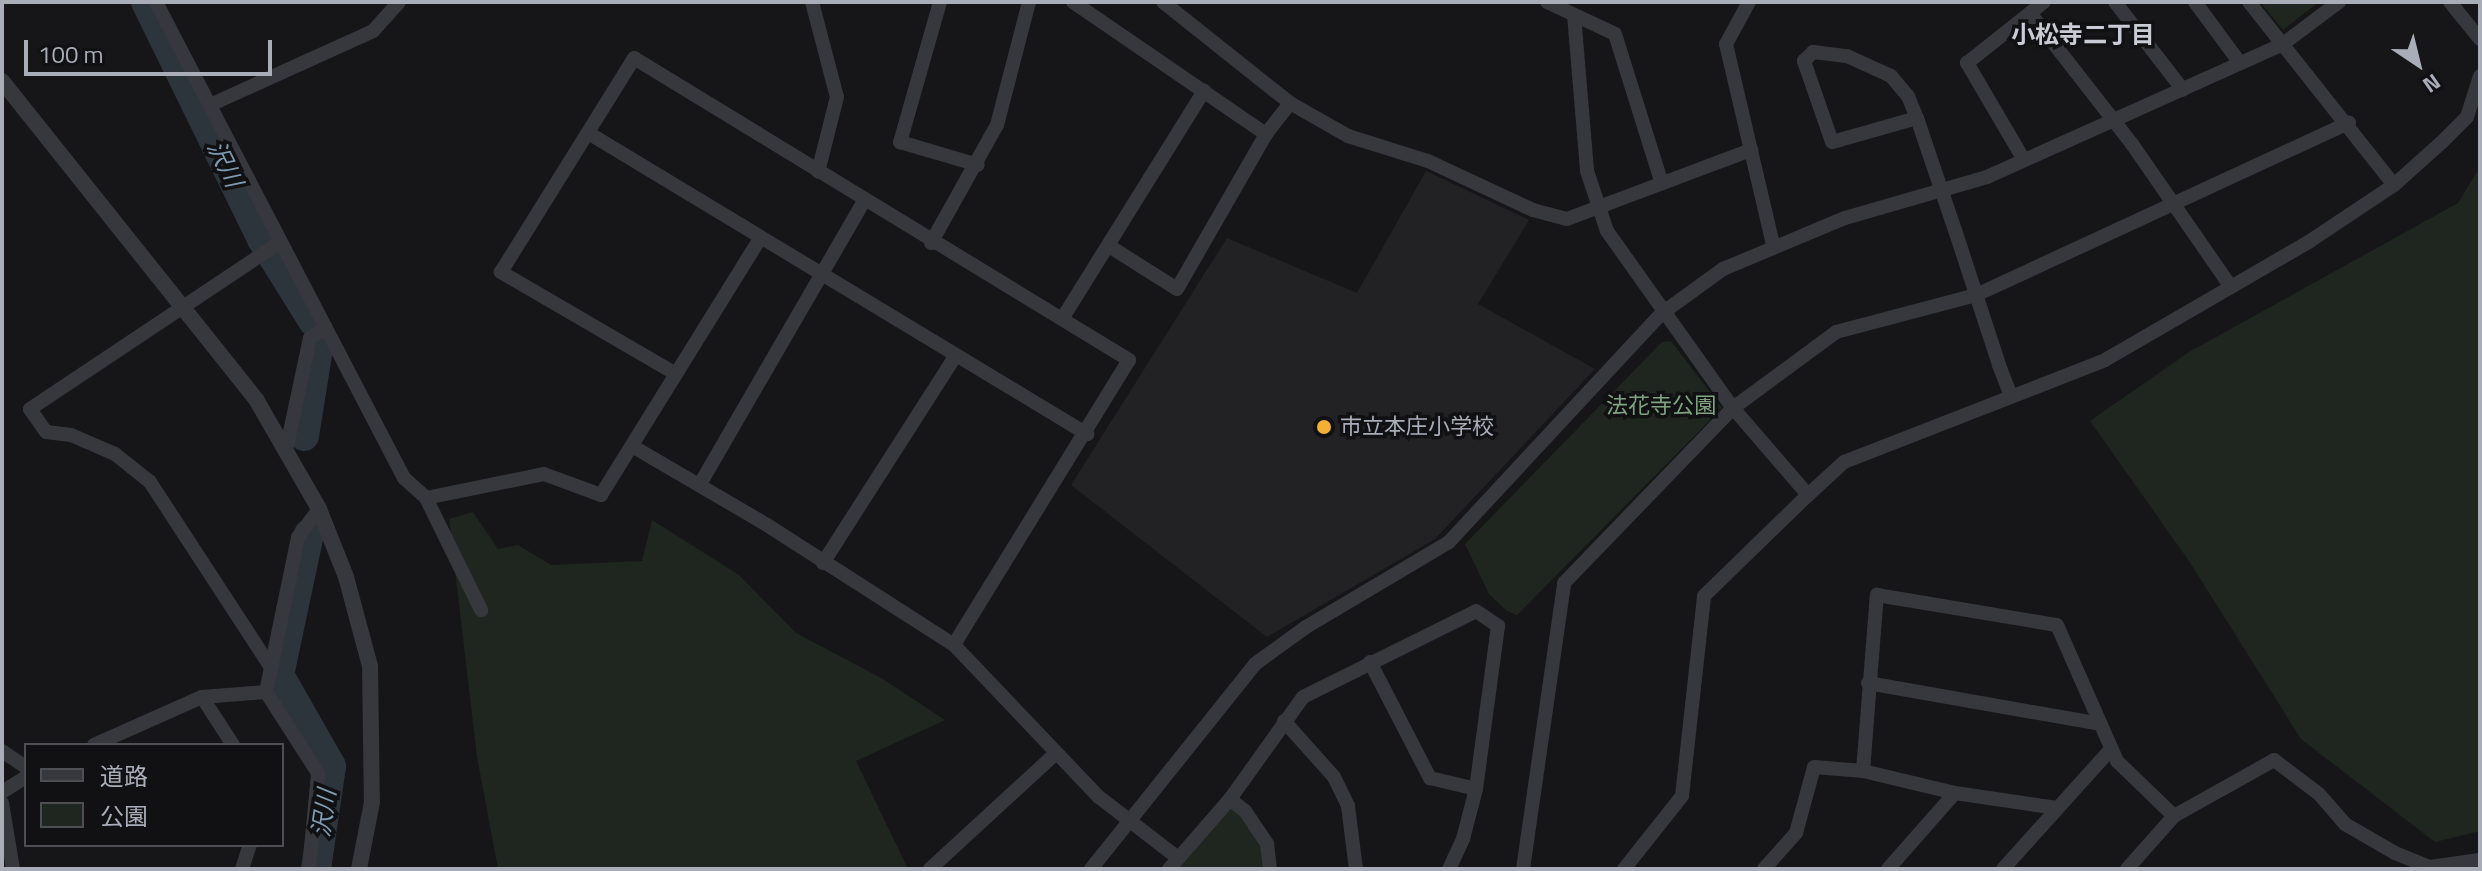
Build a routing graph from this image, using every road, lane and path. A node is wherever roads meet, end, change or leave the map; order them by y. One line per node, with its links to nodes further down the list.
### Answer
1 (156, 2): 26 (street)
2 (399, 2): 26 (street)
3 (812, 2): 35 (street)
4 (940, 2): 34 (street)
5 (1029, 2): 34 (street)
6 (1073, 2): 24 (street)
7 (1163, 2): 25 (street)
8 (1547, 2): 17 (street)
9 (2044, 2): 16 (street)
10 (2115, 2): 23 (street)
11 (2195, 2): 20 (street)
12 (2249, 2): 19 (street)
13 (2339, 2): 19 (street)
14 (2450, 2): 18 (street)
15 (1742, 4): 32 (street)
16 (2030, 13): 28 (street); 33 (street)
17 (1574, 15): 36 (street); 41 (street)
18 (2480, 39)
19 (2283, 44): 20 (street); 29 (street)
20 (2240, 63): 23 (street)
21 (2480, 76): 37 (street)
22 (2, 81): 50 (street)
23 (2183, 90): 28 (street)
24 (1204, 91): 31 (street); 46 (street)
25 (1290, 103): 31 (street); 41 (street)
26 (210, 105): 43 (street)
27 (1917, 118): 27 (street); 38 (street)
28 (2112, 121): 33 (street); 40 (street)
29 (2349, 123): 37 (street); 40 (street)
30 (590, 134): 35 (street); 42 (street); 55 (street)
31 (1266, 134): 46 (street)
32 (1751, 150): 36 (street); 45 (street)
33 (2024, 160): 38 (street)
34 (978, 165): 44 (street)
35 (818, 172): 39 (street)
36 (1661, 181): 41 (street)
37 (2394, 185): 48 (street)
38 (1942, 192): 45 (street); 49 (street)
39 (864, 201): 44 (street); 47 (street)
40 (2175, 204): 48 (street); 49 (street)
41 (1596, 206): 51 (street)
42 (760, 239): 47 (street); 55 (street)
43 (280, 242): 50 (street); 53 (street)
44 (931, 243): 52 (street)
45 (1773, 245): 51 (street)
46 (1109, 246): 52 (street)
47 (825, 273): 54 (street); 61 (street)
48 (2231, 287): 56 (street)
49 (1976, 295): 56 (street); 57 (street)
50 (184, 307): 59 (street); 69 (street)
51 (1661, 314): 57 (street); 90 (street)
52 (1062, 319): 58 (street)
53 (326, 327): 59 (street); 63 (street)
54 (956, 355): 58 (street); 65 (street)
55 (676, 374): 60 (street)
56 (2011, 397): 62 (street)
57 (1733, 408): 62 (street); 104 (street)
58 (1087, 434): 67 (street)
59 (287, 446): 64 (street)
60 (632, 446): 61 (street); 63 (street)
61 (700, 484): 65 (street)
62 (1808, 495): 105 (street)
63 (426, 498): 66 (street)
64 (319, 509): 69 (street); 98 (street)
65 (823, 563): 67 (street)
66 (481, 610)
67 (954, 645): 79 (street)
68 (1370, 662): 73 (street); 83 (street); 83 (street)
69 (270, 666): 71 (street)
70 (1868, 683): 74 (street); 74 (street); 81 (street)
71 (266, 692): 72 (street); 97 (street)
72 (202, 697): 75 (street); 76 (street)
73 (1284, 721): 86 (street); 102 (street)
74 (2100, 724): 77 (street)
75 (98, 743)
76 (232, 743)
77 (2111, 749): 88 (street); 89 (street)
78 (2, 751): 80 (street)
79 (1056, 753): 90 (street); 99 (street)
80 (24, 766)
81 (1863, 771): 85 (street); 106 (street)
82 (24, 778): 84 (street)
83 (1476, 789): 103 (street)
84 (2, 792)
85 (1955, 793): 88 (street); 107 (street)
86 (1230, 799): 94 (street); 101 (street)
87 (2, 803): 95 (street)
88 (2057, 808): 108 (street)
89 (2174, 816): 92 (street); 109 (street)
90 (1131, 822): 94 (street); 100 (street)
91 (249, 847): 96 (street)
92 (2395, 853): 93 (street); 110 (street)
93 (2480, 860)
94 (1174, 864)
95 (13, 869)
96 (242, 869)
97 (309, 869)
98 (359, 869)
99 (930, 869)
100 (1091, 869)
101 (1270, 869)
102 (1356, 869)
103 (1449, 869)
104 (1523, 869)
105 (1624, 869)
106 (1764, 869)
107 (1888, 869)
108 (2003, 869)
109 (2127, 869)
110 (2392, 869)

